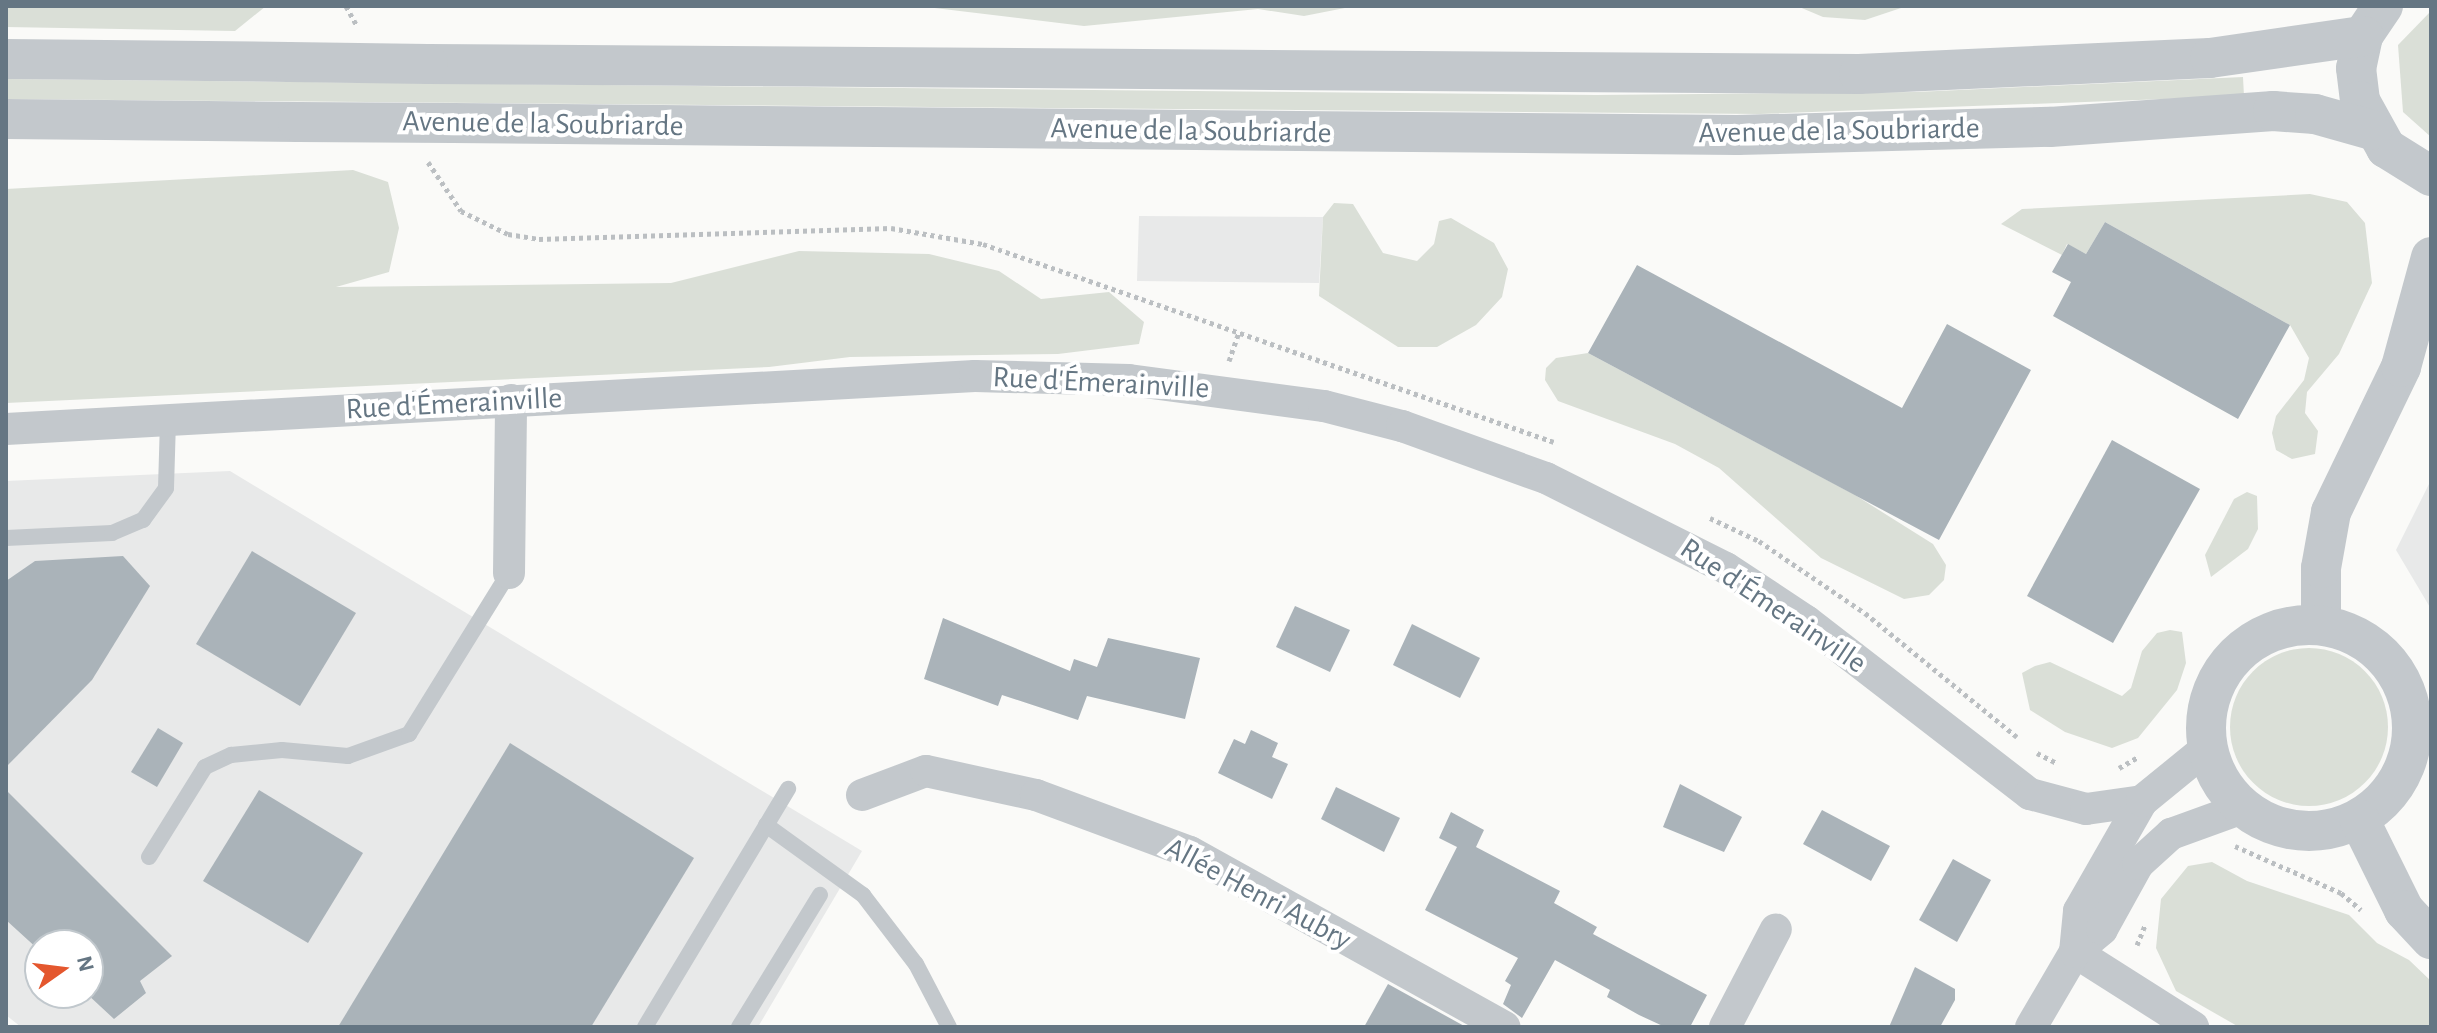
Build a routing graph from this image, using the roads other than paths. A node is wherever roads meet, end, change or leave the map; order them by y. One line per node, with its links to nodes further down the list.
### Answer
1 (2373, 21): 2 (street, Avenue de la Soubriarde, bridge); 4 (street)
2 (6, 59)
3 (6, 119): 4 (street, Avenue de la Soubriarde, bridge)
4 (2372, 130): 5 (street)
5 (2431, 176)
6 (2431, 257): 12 (street)
7 (511, 400): 8 (street, Rue d'Émerainville); 11 (street); 18 (street, Rue d'Émerainville)
8 (168, 422): 9 (street, Rue d'Émerainville); 10 (lane)
9 (6, 429)
10 (6, 538)
11 (509, 573): 22 (lane)
12 (2321, 624): 13 (street); 14 (street)
13 (2422, 712): 19 (street)
14 (2207, 748): 17 (street); 21 (street)
15 (788, 789): 20 (lane)
16 (862, 795): 31 (street, Allée Henri Aubry)
17 (2142, 801): 18 (street, Rue d'Émerainville); 23 (street)
18 (2086, 809): 23 (street)
19 (2359, 819): 21 (street); 26 (street)
20 (766, 825): 28 (lane); 30 (lane)
21 (2234, 825): 23 (street)
22 (149, 857)
23 (2122, 865): 27 (street)
24 (820, 895): 29 (lane)
25 (1776, 929): 32 (street)
26 (2431, 939)
27 (2075, 952): 33 (street); 34 (street)
28 (645, 1027)
29 (739, 1027)
30 (949, 1027)
31 (1505, 1027)
32 (1725, 1027)
33 (2031, 1027)
34 (2193, 1027)

